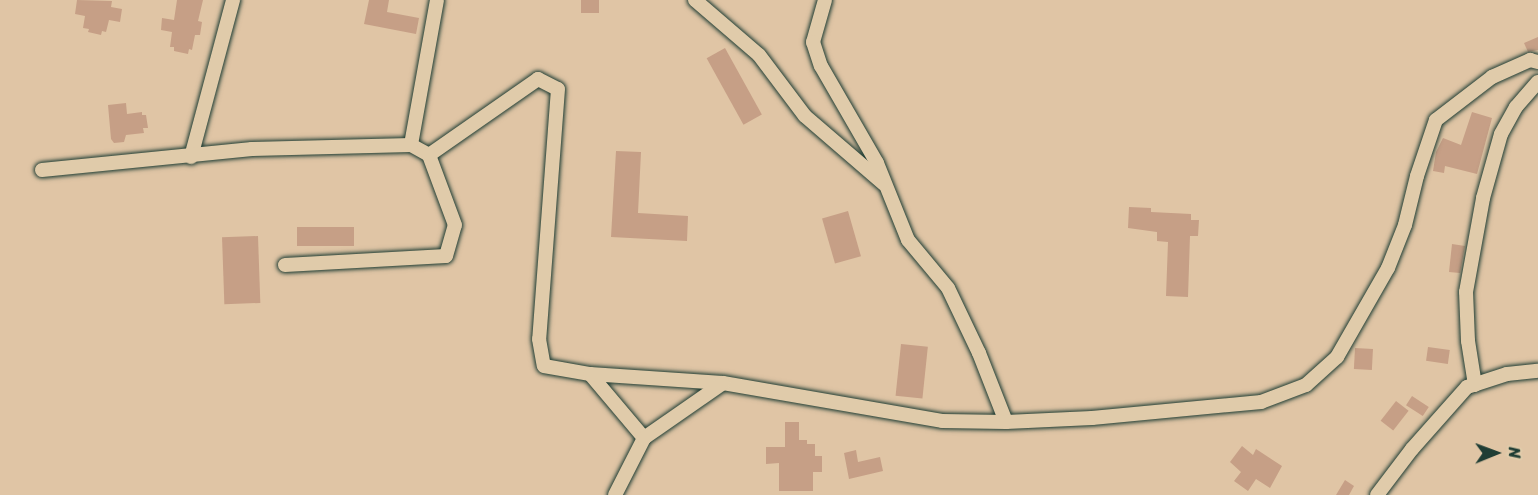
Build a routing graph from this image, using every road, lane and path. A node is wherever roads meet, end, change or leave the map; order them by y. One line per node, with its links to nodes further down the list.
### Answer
1 (233, 0): 9 (street)
2 (436, 0): 7 (street)
3 (695, 0): 11 (street)
4 (825, 0): 11 (street)
5 (1538, 62): 17 (street)
6 (1538, 82): 16 (street)
7 (411, 144): 8 (street); 9 (street)
8 (429, 155): 12 (street); 14 (street)
9 (191, 157): 10 (street)
10 (42, 170)
11 (886, 186): 17 (street)
12 (285, 266)
13 (1538, 371): 16 (street)
14 (590, 374): 15 (street); 18 (street)
15 (723, 383): 17 (street); 18 (street)
16 (1475, 385): 20 (street)
17 (1006, 422)
18 (644, 438): 19 (street)
19 (615, 495)
20 (1377, 495)

